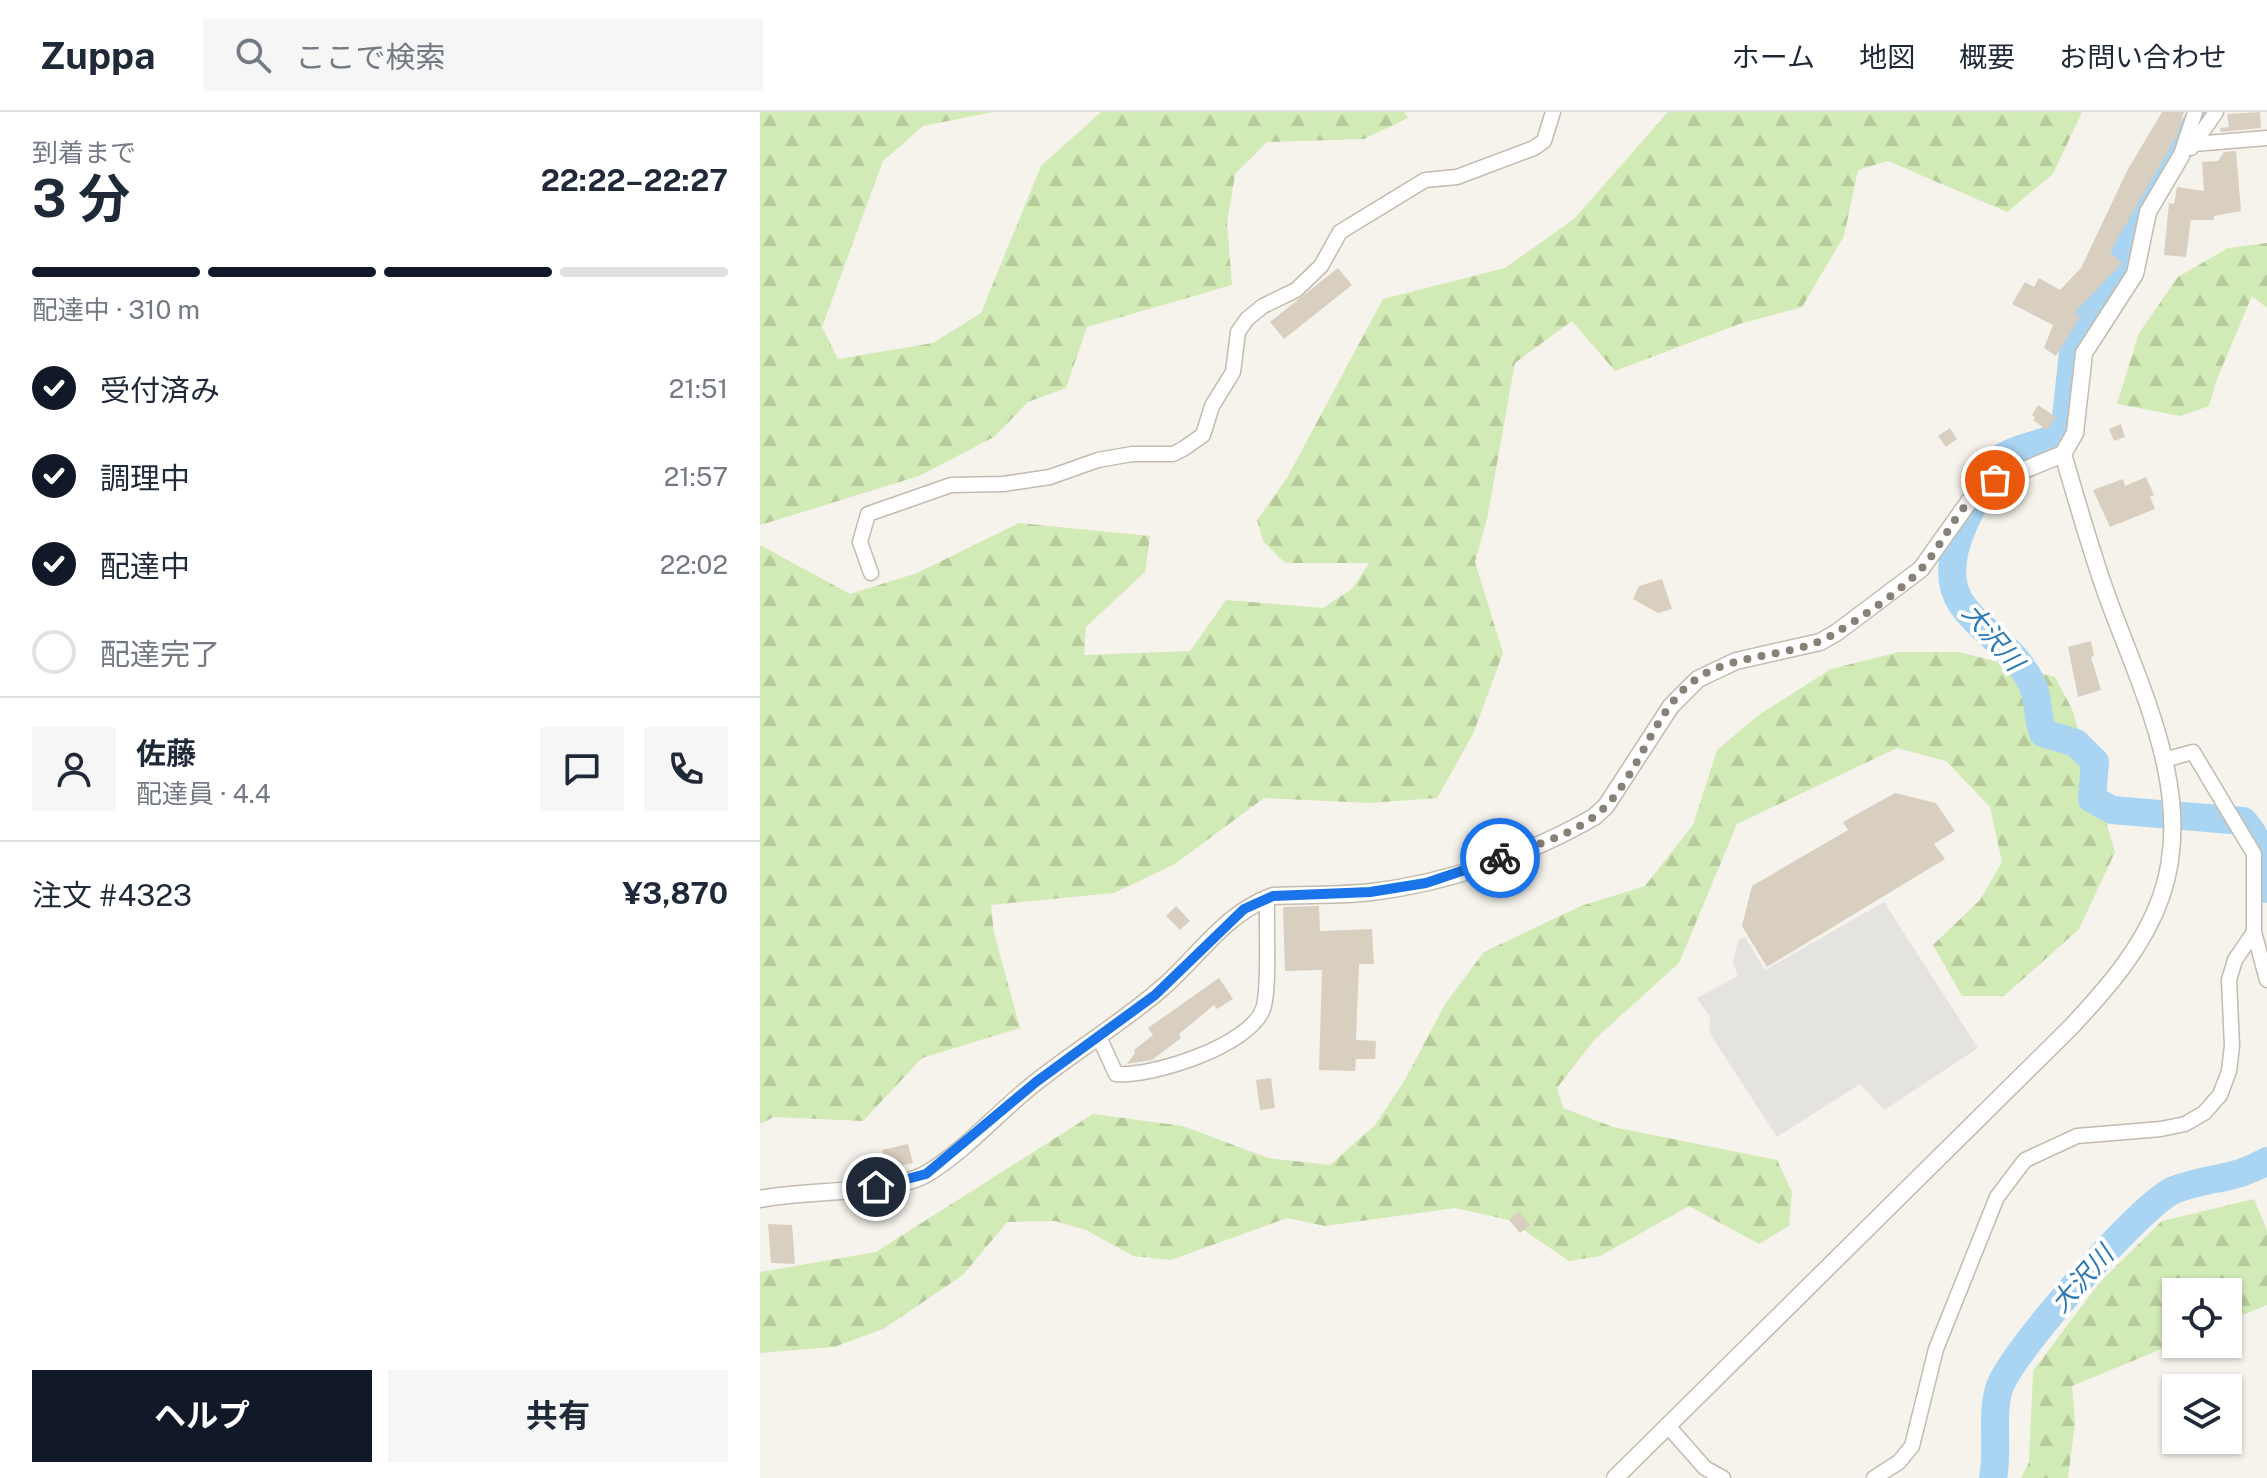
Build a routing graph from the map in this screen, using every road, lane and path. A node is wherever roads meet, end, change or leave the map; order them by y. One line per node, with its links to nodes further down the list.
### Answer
1 (1553, 112): 7 (street)
2 (2195, 112): 5 (street)
3 (2216, 112): 5 (street)
4 (2267, 138): 5 (street)
5 (2188, 150): 6 (street)
6 (2063, 454): 8 (street); 9 (street)
7 (871, 573)
8 (2164, 760): 10 (street); 14 (street)
9 (1267, 898): 12 (street); 12 (street)
10 (2254, 932): 11 (street); 17 (street)
11 (2267, 980)
12 (1099, 1037): 13 (street)
13 (760, 1199)
14 (1667, 1425): 15 (street); 16 (street)
15 (1615, 1478)
16 (1723, 1478)
17 (1874, 1478)

